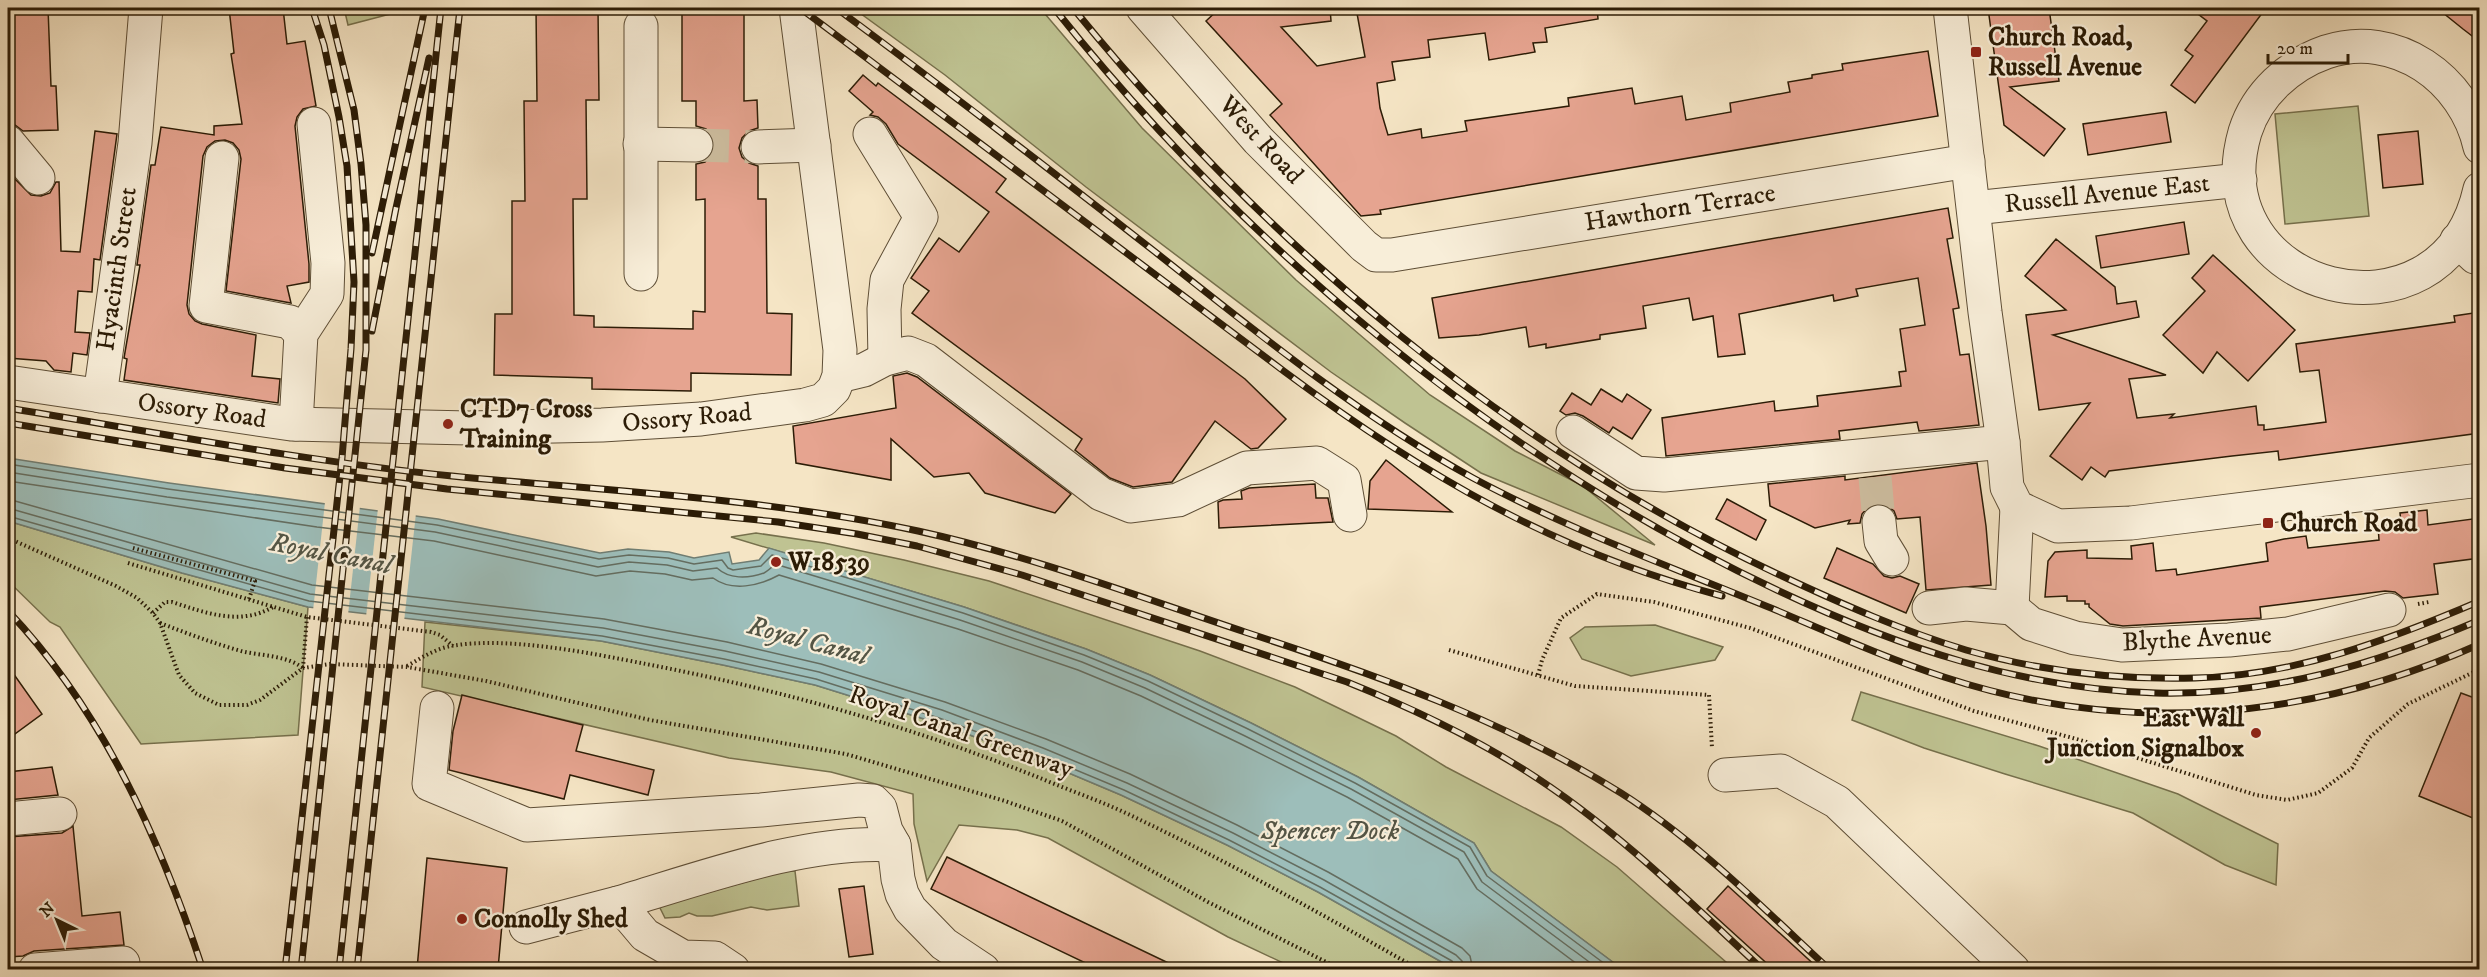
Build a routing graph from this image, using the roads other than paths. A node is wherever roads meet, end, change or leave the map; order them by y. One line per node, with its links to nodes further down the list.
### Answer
1 (146, 8): 27 (street, Hyacinth Street)
2 (1143, 8): 21 (street, West Road)
3 (1950, 8): 15 (street)
4 (797, 18): 10 (street)
5 (641, 27): 9 (street)
6 (314, 124): 23 (street)
7 (870, 134): 24 (street)
8 (8, 142): 16 (street)
9 (640, 144): 11 (street); 22 (street)
10 (814, 145): 12 (street); 25 (street)
11 (696, 146)
12 (758, 147)
13 (2480, 147): 17 (street, Russell Avenue East)
14 (222, 158): 23 (street)
15 (1968, 161): 19 (street); 21 (street, Hawthorn Terrace)
16 (38, 178)
17 (2240, 180): 19 (street, Russell Avenue East); 20 (street, Russell Avenue East)
18 (2480, 189): 20 (street, Russell Avenue East)
19 (1974, 208): 30 (street)
20 (2468, 249)
21 (1392, 255)
22 (641, 274)
23 (301, 334): 28 (street)
24 (885, 359): 25 (street); 33 (street)
25 (839, 376): 28 (street, Ossory Road)
26 (8, 382): 27 (street, Ossory Road)
27 (100, 396): 28 (street, Ossory Road)
28 (296, 424)
29 (1572, 432): 30 (street)
30 (2003, 442): 32 (street)
31 (2480, 480): 32 (street)
32 (2017, 507): 37 (street)
33 (1350, 514)
34 (1879, 522): 35 (street)
35 (1892, 559)
36 (1929, 608): 37 (street)
37 (2012, 608): 38 (street, Blythe Avenue)
38 (2388, 610)
39 (437, 708): 43 (street)
40 (1725, 775): 50 (street)
41 (60, 814): 42 (street)
42 (8, 819)
43 (890, 838): 44 (street); 49 (street)
44 (618, 903): 45 (street); 48 (street)
45 (526, 927)
46 (123, 963): 47 (street)
47 (35, 969)
48 (733, 969)
49 (983, 969)
50 (2013, 969)

